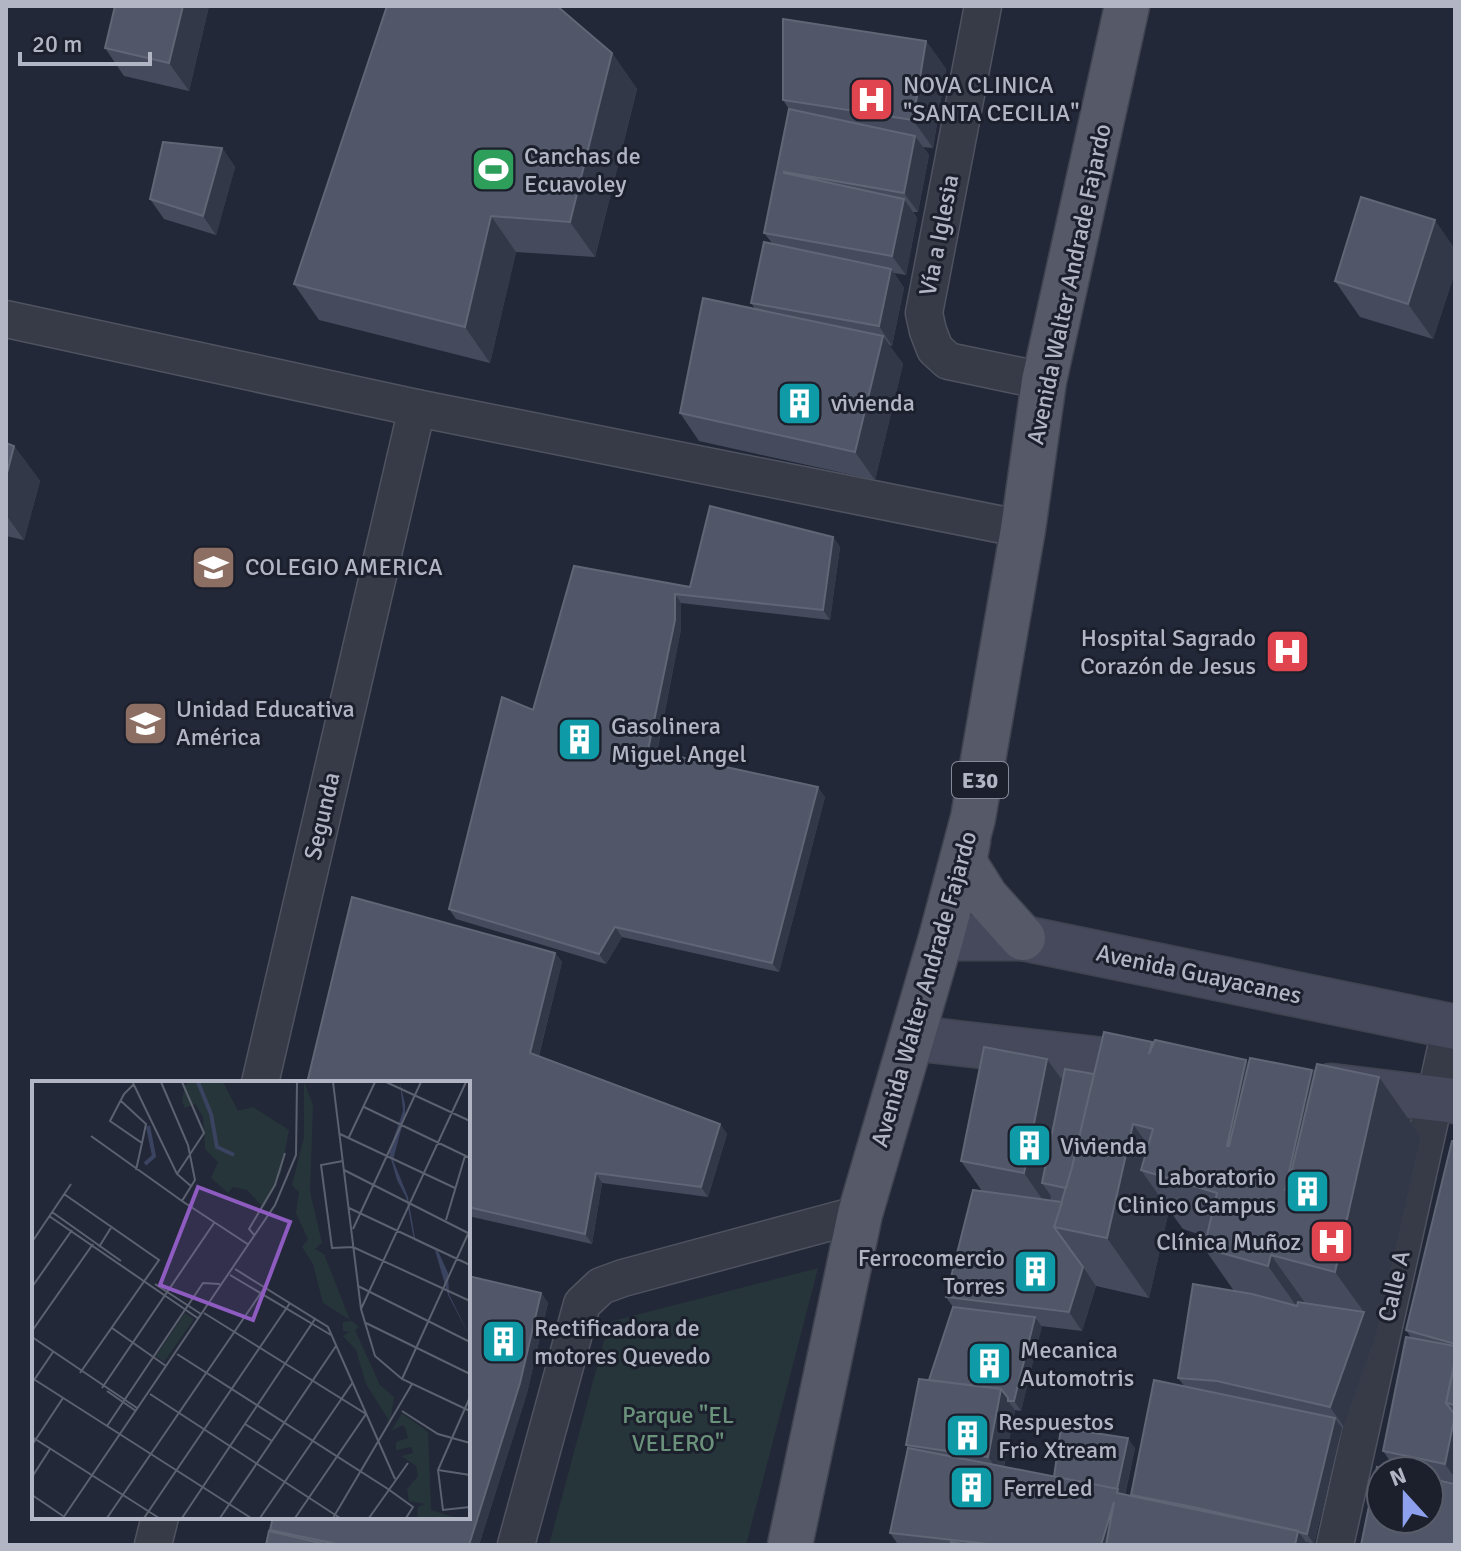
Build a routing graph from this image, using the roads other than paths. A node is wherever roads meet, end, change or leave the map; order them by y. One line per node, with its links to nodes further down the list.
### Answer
1 (983, 6): 4 (street, Vía a Iglesia)
2 (1127, 6): 4 (main road, Avenida Walter Andrade Fajardo / E30)
3 (6, 319): 5 (street)
4 (1044, 381): 6 (main road, Avenida Walter Andrade Fajardo / E30)
5 (417, 408): 6 (street); 13 (street, Segunda)
6 (1023, 529): 7 (main road, Avenida Walter Andrade Fajardo / E30)
7 (973, 818): 8 (main road, Avenida Walter Andrade Fajardo / E30); 9 (main road)
8 (941, 938): 9 (street, Avenida Guayacanes); 11 (main road, Avenida Walter Andrade Fajardo / E30)
9 (1023, 938): 10 (street, Avenida Guayacanes)
10 (1453, 1027): 15 (street, Calle A)
11 (912, 1038): 12 (street); 16 (main road, Avenida Walter Andrade Fajardo / E30)
12 (1189, 1070)
13 (260, 1081)
14 (1297, 1082): 15 (street)
15 (1446, 1100): 21 (street, Calle A)
16 (860, 1214): 19 (street); 20 (main road, Avenida Walter Andrade Fajardo / E30)
17 (160, 1519): 18 (street)
18 (153, 1545)
19 (516, 1545)
20 (790, 1545)
21 (1335, 1545)

